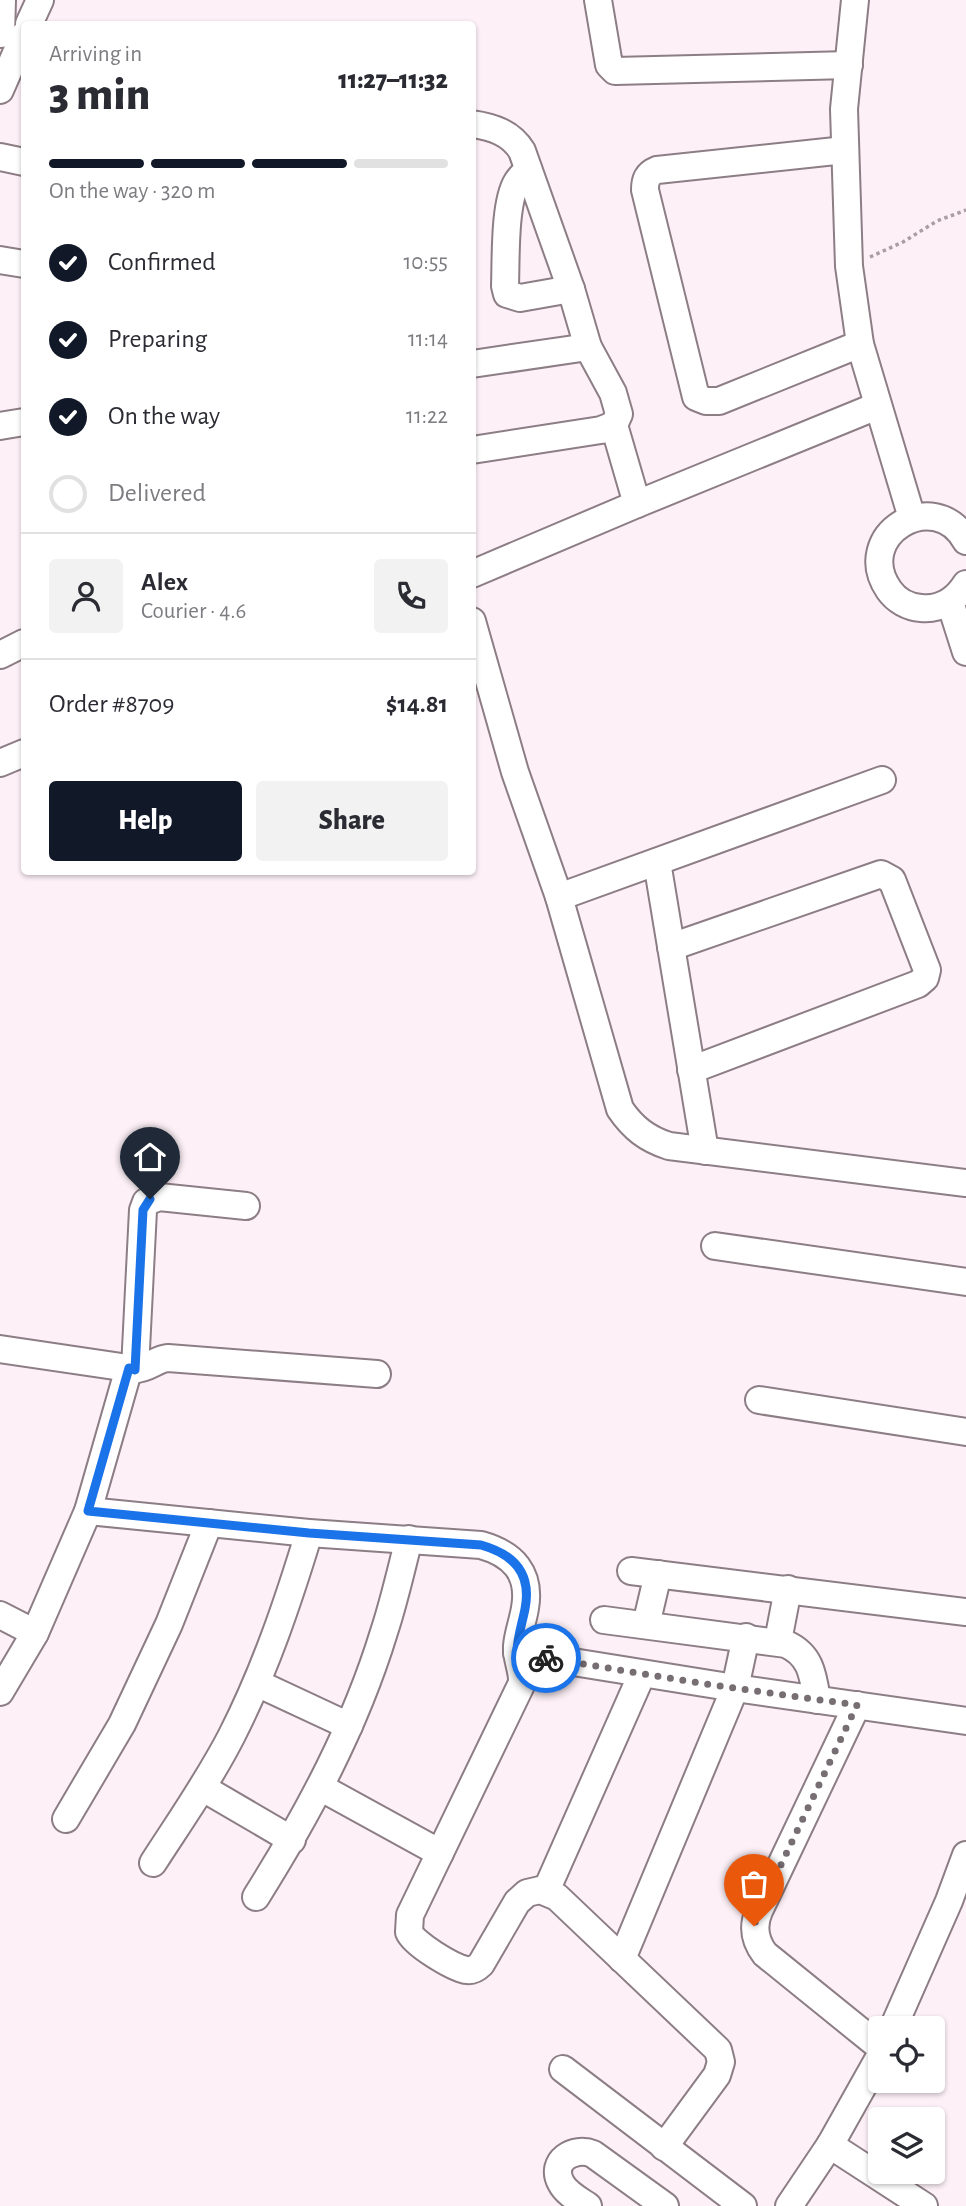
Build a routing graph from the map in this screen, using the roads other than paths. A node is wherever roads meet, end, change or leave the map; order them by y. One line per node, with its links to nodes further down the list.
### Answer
1 (2, 0): 6 (street)
2 (40, 0): 5 (street)
3 (598, 0): 7 (street)
4 (855, 0): 7 (street)
5 (26, 21)
6 (17, 34): 8 (street)
7 (849, 65): 10 (street)
8 (0, 90)
9 (476, 125): 13 (street)
10 (845, 150): 17 (street); 17 (street)
11 (0, 157): 12 (street)
12 (21, 161)
13 (528, 169): 16 (street); 16 (street)
14 (0, 260): 15 (street)
15 (21, 264)
16 (571, 289): 18 (street)
17 (860, 344): 20 (street)
18 (588, 347): 19 (street); 22 (street)
19 (476, 363)
20 (877, 406): 25 (street); 26 (street)
21 (21, 422): 23 (street)
22 (614, 425): 24 (street); 25 (street)
23 (0, 426)
24 (476, 449)
25 (637, 504): 28 (street)
26 (912, 518): 27 (street); 29 (street)
27 (965, 537)
28 (476, 572)
29 (958, 593): 32 (street)
30 (476, 635): 38 (street)
31 (21, 644): 33 (street)
32 (966, 652)
33 (0, 654)
34 (21, 754): 35 (street)
35 (0, 763)
36 (882, 780): 37 (street)
37 (657, 862): 38 (street); 39 (street)
38 (559, 897): 41 (street)
39 (671, 947): 40 (street); 40 (street)
40 (691, 1070): 41 (street)
41 (705, 1151): 42 (street)
42 (966, 1183)
43 (246, 1206): 47 (street)
44 (715, 1246): 45 (street)
45 (966, 1282)
46 (0, 1349): 47 (street)
47 (132, 1369): 48 (street); 51 (street)
48 (377, 1374)
49 (759, 1400): 50 (street)
50 (966, 1432)
51 (88, 1511): 52 (street); 62 (street)
52 (209, 1523): 53 (street); 76 (street)
53 (309, 1533): 54 (street); 67 (street)
54 (410, 1539): 65 (street); 73 (street)
55 (631, 1571): 56 (street)
56 (657, 1574): 57 (street); 61 (street)
57 (789, 1589): 58 (street); 64 (street)
58 (966, 1612)
59 (0, 1615): 62 (street)
60 (604, 1620): 61 (street)
61 (646, 1625): 63 (street)
62 (35, 1633): 69 (street)
63 (746, 1637): 64 (street); 68 (street)
64 (778, 1641): 70 (street)
65 (517, 1653): 66 (street); 78 (street)
66 (642, 1674): 68 (street); 81 (street)
67 (257, 1683): 73 (street); 75 (street)
68 (734, 1688): 70 (street); 84 (street)
69 (0, 1692)
70 (817, 1700): 71 (street)
71 (857, 1705): 72 (street); 86 (street)
72 (966, 1721)
73 (349, 1726): 74 (street)
74 (320, 1787): 77 (street); 78 (street)
75 (203, 1788): 77 (street); 80 (street)
76 (66, 1819)
77 (292, 1839): 82 (street)
78 (440, 1853): 81 (street)
79 (966, 1855): 83 (street)
80 (153, 1863)
81 (546, 1891): 84 (street)
82 (256, 1897)
83 (958, 1903): 85 (street)
84 (622, 1959): 90 (street)
85 (900, 2016)
86 (868, 2037)
87 (562, 2069): 90 (street)
88 (868, 2077): 89 (street)
89 (830, 2144): 94 (street); 95 (street)
90 (664, 2147): 93 (street)
91 (588, 2206): 92 (street)
92 (665, 2206)
93 (743, 2206)
94 (789, 2206)
95 (924, 2206)

